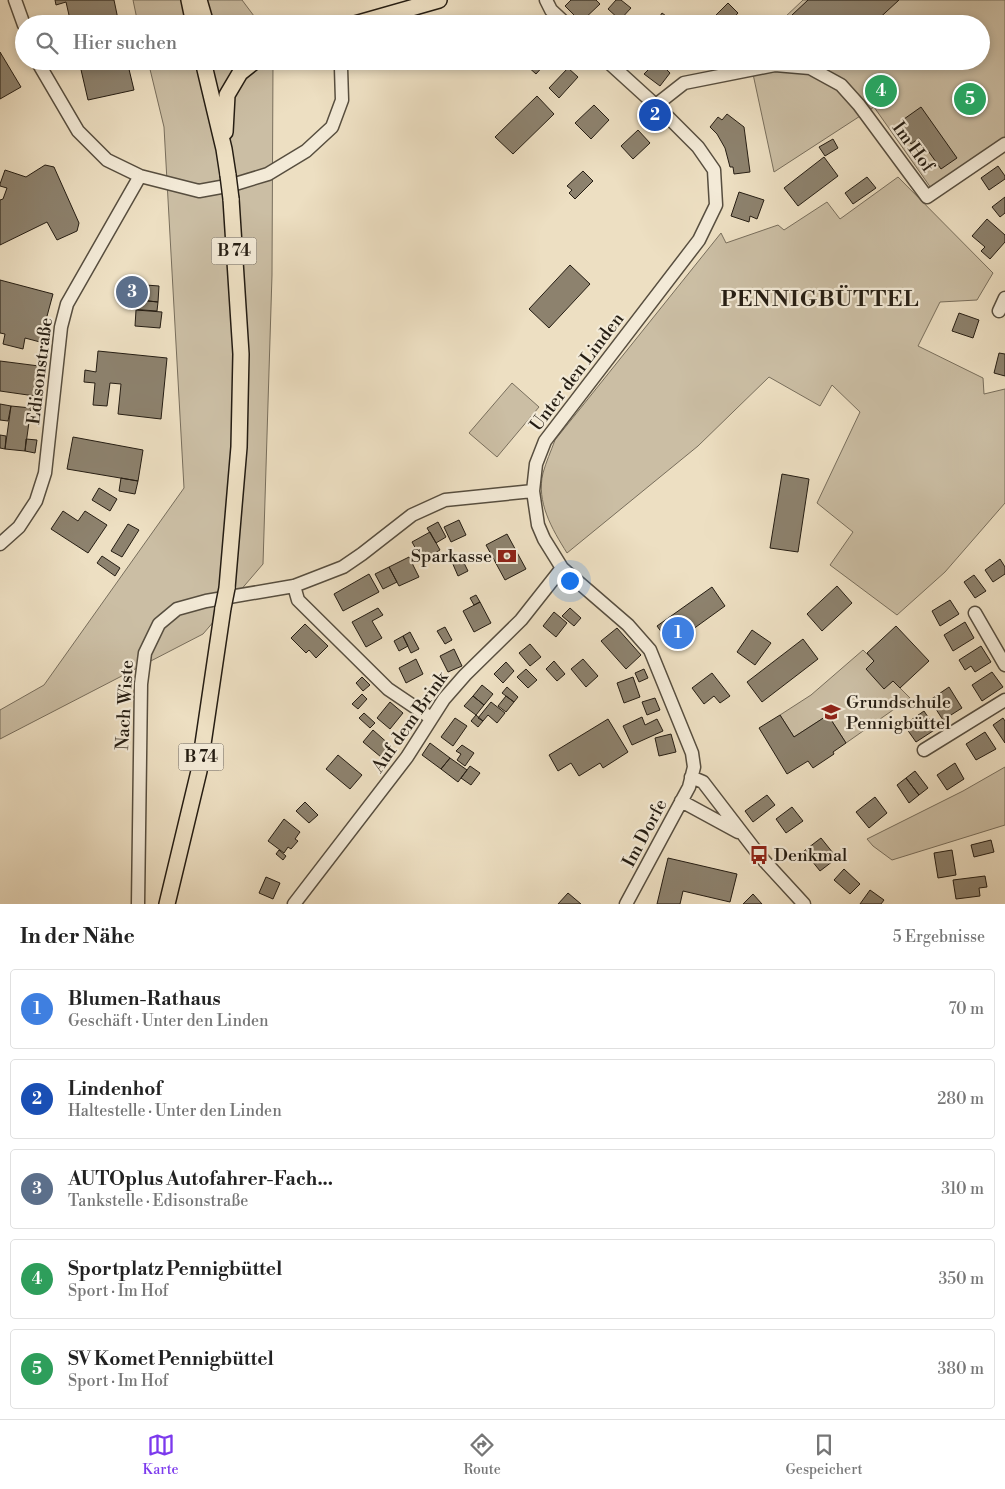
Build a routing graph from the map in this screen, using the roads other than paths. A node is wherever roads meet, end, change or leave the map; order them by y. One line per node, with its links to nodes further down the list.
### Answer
1 (15, 0): 6 (street)
2 (188, 0): 7 (main road)
3 (199, 0): 8 (main road)
4 (439, 0): 9 (main road)
5 (546, 0): 10 (street)
6 (20, 15)
7 (192, 15)
8 (203, 15)
9 (386, 15)
10 (556, 15)
11 (42, 70): 23 (street)
12 (205, 70): 22 (main road, B 74)
13 (244, 70): 22 (main road, B 74)
14 (335, 70): 19 (street)
15 (340, 70): 19 (street)
16 (617, 70): 20 (street, Unter den Linden)
17 (750, 70): 20 (street, Im Hof)
18 (814, 70): 21 (street, Im Hof)
19 (342, 80): 23 (street)
20 (656, 105): 26 (street, Unter den Linden)
21 (1005, 144)
22 (224, 149): 39 (main road, B 74, bridge)
23 (140, 176): 27 (street, Edisonstraße)
24 (1005, 298): 25 (street)
25 (999, 311)
26 (533, 491): 28 (street, Unter den Linden); 29 (street, Nach Wiste)
27 (0, 544)
28 (562, 568): 33 (street, Auf dem Brink); 35 (street, Unter den Linden)
29 (294, 586): 33 (street); 38 (street, Nach Wiste)
30 (975, 614): 31 (street)
31 (1005, 665)
32 (1005, 700): 34 (street)
33 (431, 718): 40 (street, Auf dem Brink)
34 (924, 750)
35 (691, 777): 36 (street, Im Dorfe); 37 (street)
36 (682, 801): 37 (street); 41 (street, Im Dorfe)
37 (742, 834): 42 (street)
38 (138, 904)
39 (167, 904)
40 (294, 904)
41 (626, 904)
42 (804, 904)

